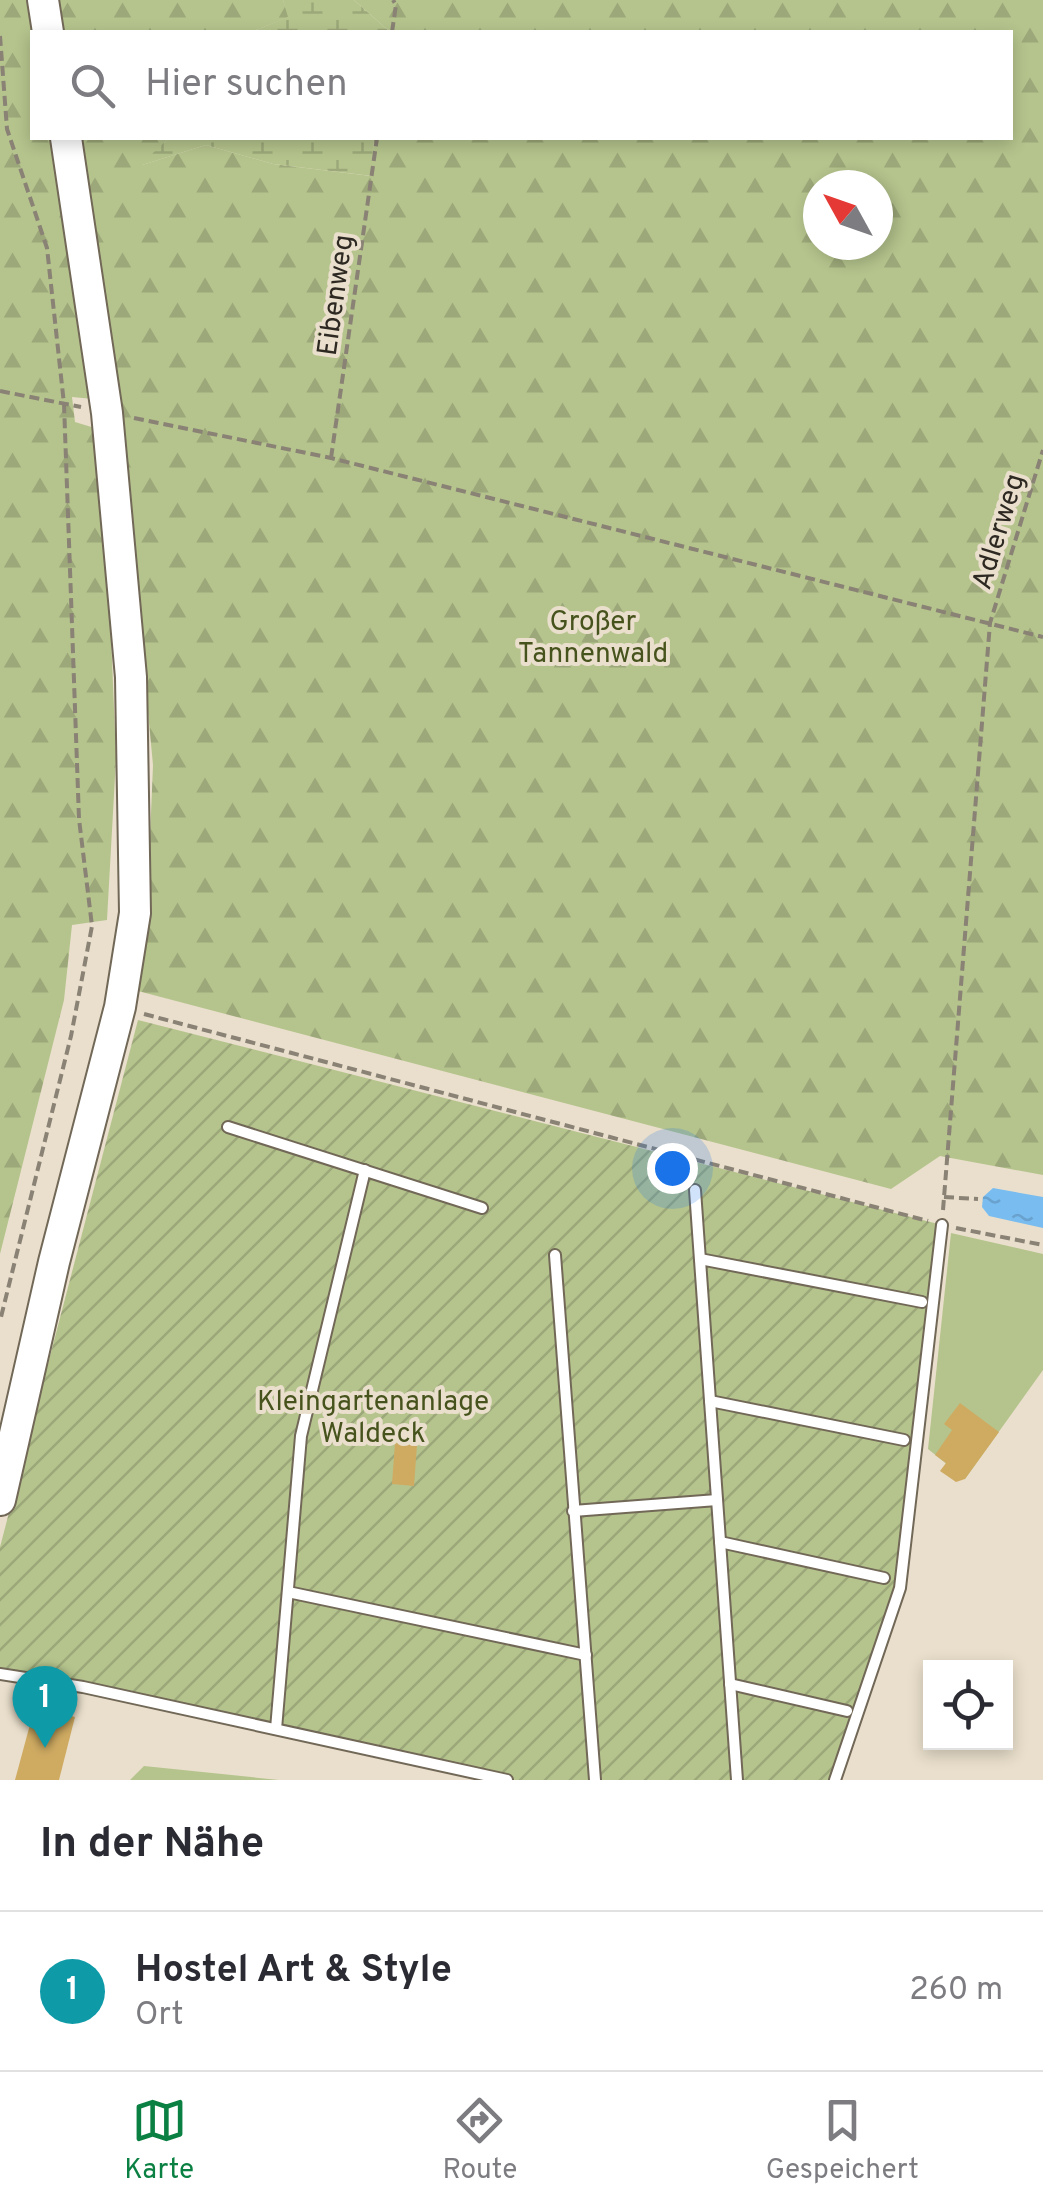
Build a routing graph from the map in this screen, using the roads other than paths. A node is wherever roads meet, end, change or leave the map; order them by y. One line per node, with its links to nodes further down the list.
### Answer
1 (43, 0): 2 (main road)
2 (48, 30)
3 (66, 140): 14 (main road)
4 (228, 1126): 5 (lane)
5 (365, 1170): 7 (lane); 19 (lane)
6 (694, 1190): 10 (lane)
7 (482, 1208)
8 (942, 1225): 28 (lane)
9 (554, 1254): 16 (lane)
10 (700, 1260): 11 (lane); 12 (lane)
11 (922, 1302)
12 (710, 1401): 13 (lane); 15 (lane)
13 (904, 1440)
14 (0, 1500)
15 (717, 1500): 16 (lane); 17 (lane)
16 (573, 1511): 20 (lane)
17 (720, 1542): 18 (lane); 22 (lane)
18 (884, 1578)
19 (288, 1592): 20 (lane); 24 (lane)
20 (586, 1654): 26 (lane)
21 (0, 1674): 24 (lane)
22 (730, 1684): 23 (lane); 27 (lane)
23 (847, 1711)
24 (276, 1729): 25 (lane)
25 (507, 1780)
26 (596, 1780)
27 (737, 1780)
28 (835, 1780)

